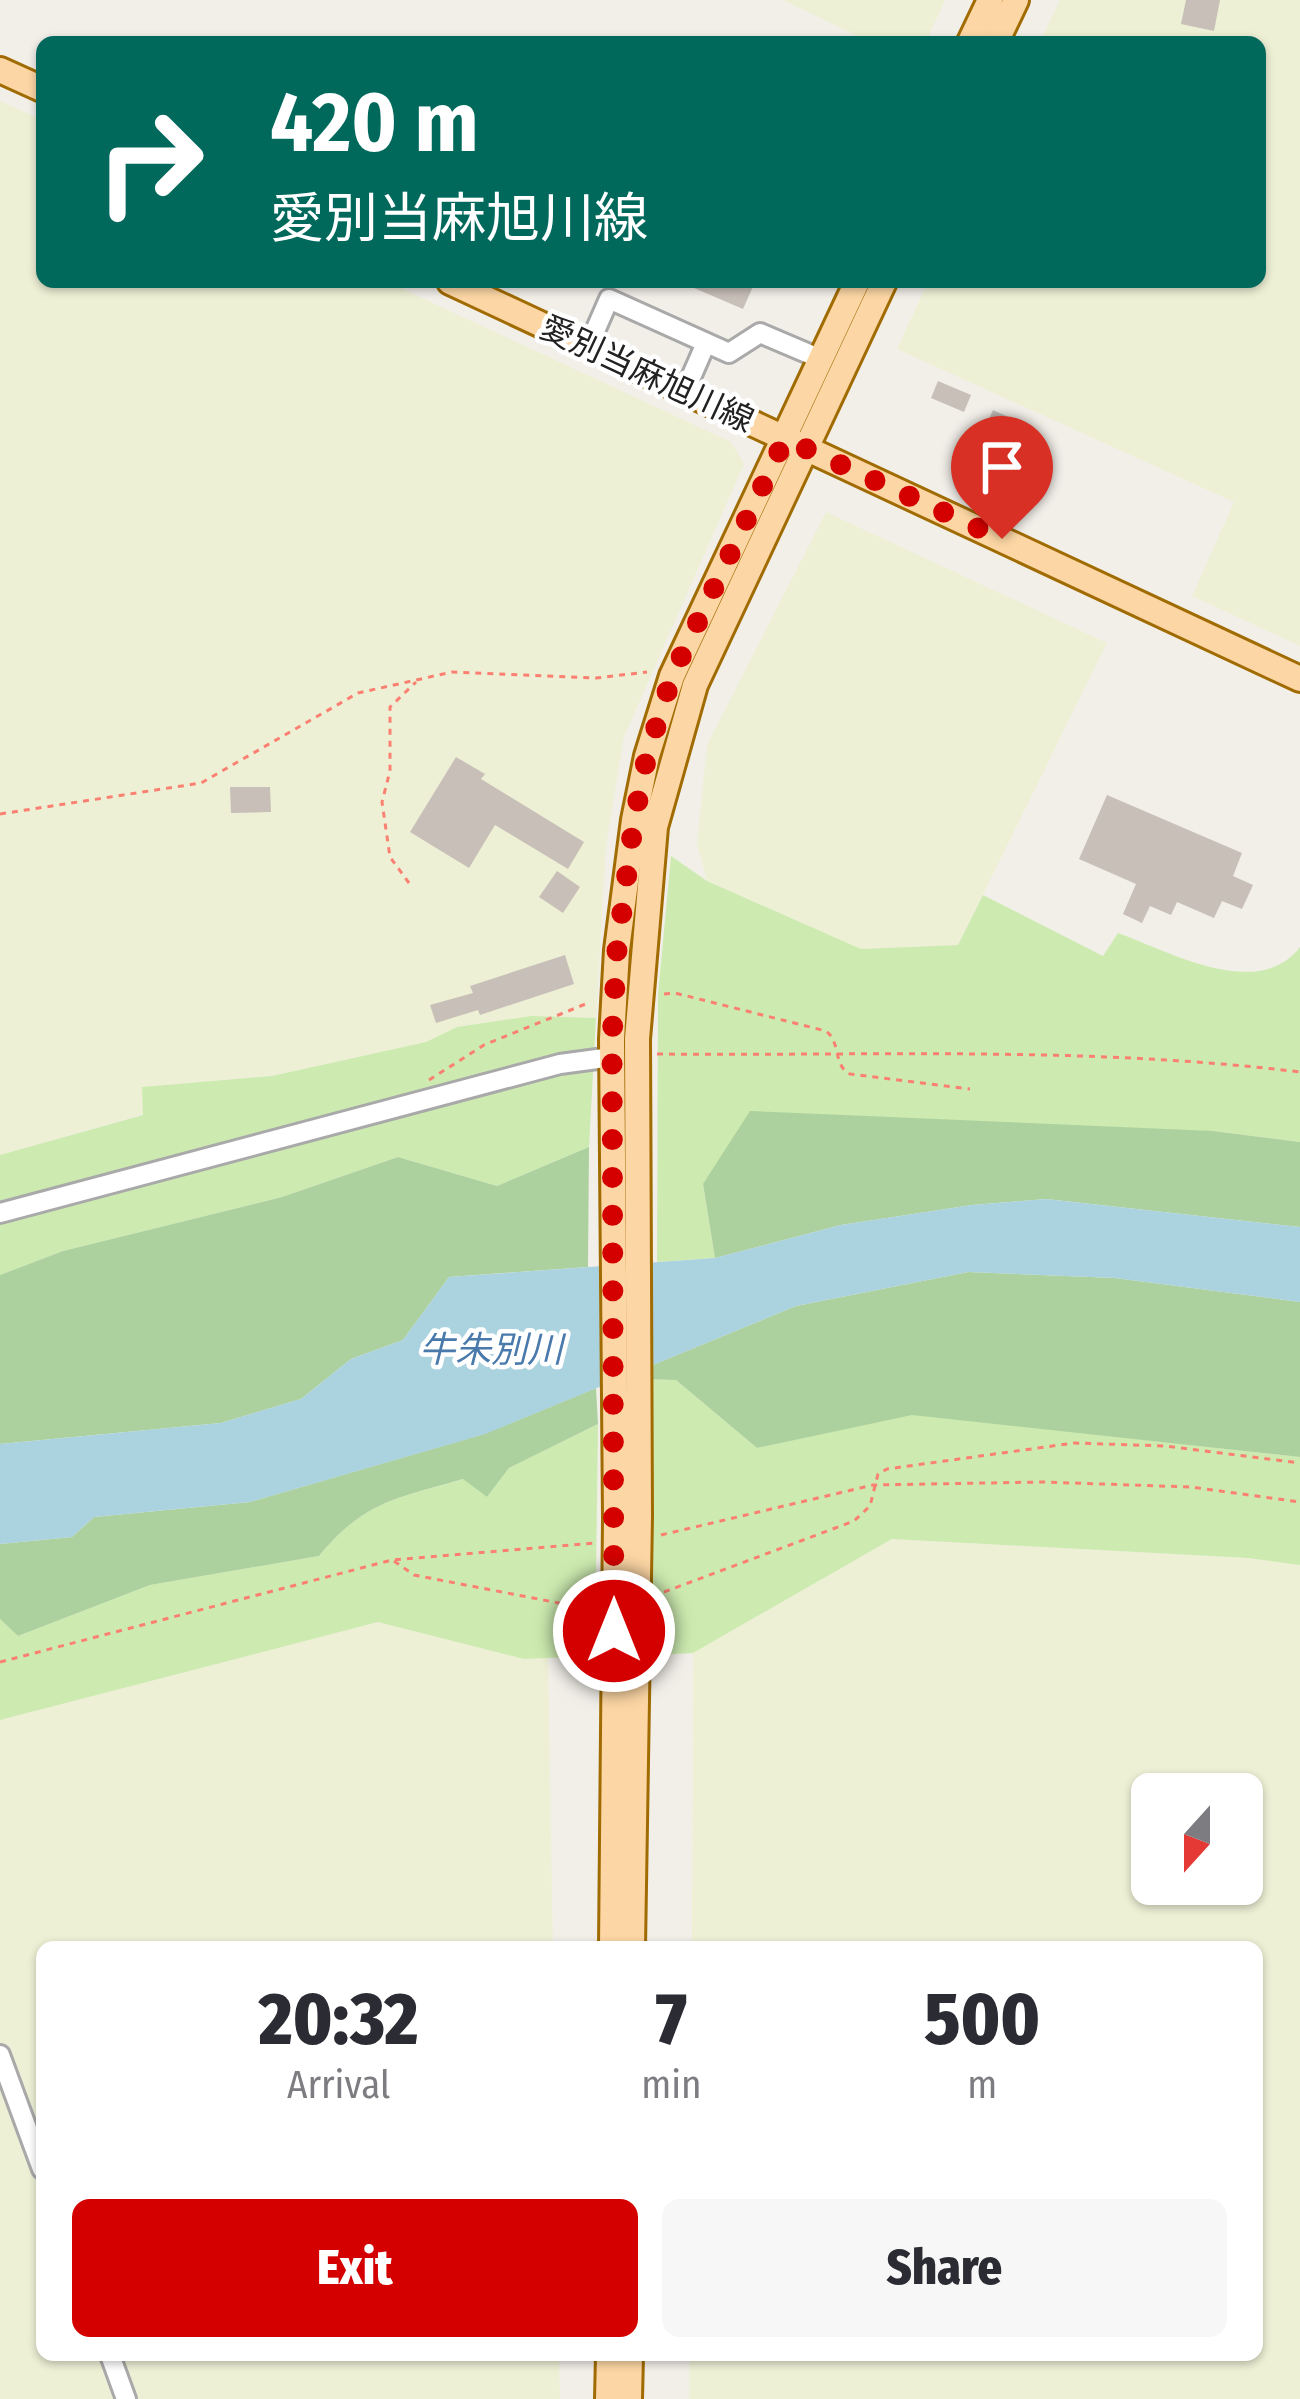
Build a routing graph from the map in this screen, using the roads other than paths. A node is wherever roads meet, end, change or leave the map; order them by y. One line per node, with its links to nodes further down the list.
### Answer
1 (990, 0): 3 (main road)
2 (1016, 0): 4 (main road)
3 (973, 36)
4 (999, 36)
5 (0, 70): 6 (main road)
6 (36, 86)
7 (463, 288): 11 (main road, 愛別当麻旭川線)
8 (854, 288): 12 (main road)
9 (881, 288): 14 (main road)
10 (706, 343): 11 (street); 12 (street); 13 (street)
11 (588, 347): 13 (main road, 愛別当麻旭川線)
12 (821, 359): 14 (main road)
13 (685, 391): 14 (main road, 愛別当麻旭川線)
14 (795, 443): 15 (main road, 愛別当麻旭川線); 16 (main road); 16 (main road)
15 (1300, 679)
16 (625, 1055): 17 (street); 18 (main road)
17 (0, 1213)
18 (626, 1528): 19 (main road); 20 (main road)
19 (611, 1941)
20 (632, 1941)
21 (0, 2055): 22 (street)
22 (36, 2153)
23 (112, 2361): 26 (street)
24 (609, 2361): 27 (main road)
25 (630, 2361): 28 (main road)
26 (126, 2399)
27 (608, 2399)
28 (629, 2399)

